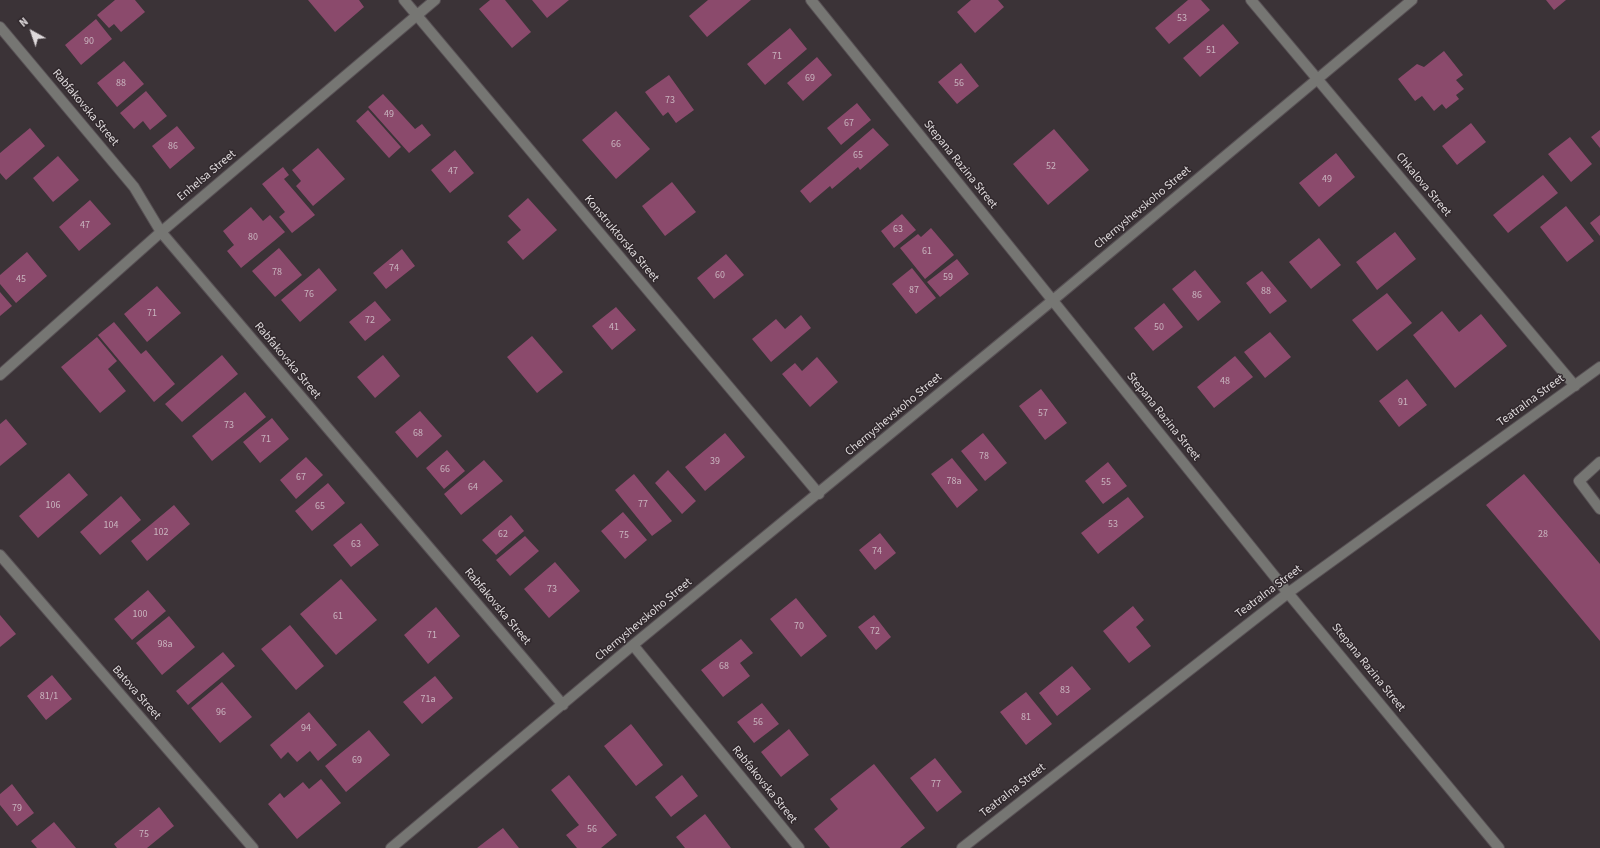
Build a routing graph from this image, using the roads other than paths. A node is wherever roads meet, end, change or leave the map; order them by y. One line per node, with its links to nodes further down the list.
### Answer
1 (404, 0): 6 (street, Konstruktorska Street)
2 (435, 0): 6 (street, Enhelsa Street)
3 (811, 0): 10 (street, Stepana Razina Street)
4 (1251, 0): 8 (street, Chkalova Street)
5 (1412, 0): 8 (street, Chernyshevskoho Street)
6 (417, 15): 9 (street, Enhelsa Street); 15 (street, Konstruktorska Street)
7 (0, 27): 9 (street, Rabfakovska Street)
8 (1317, 78): 10 (street, Chernyshevskoho Street); 13 (street, Chkalova Street)
9 (161, 232): 12 (street, Enhelsa Street); 20 (street, Rabfakovska Street)
10 (1053, 300): 15 (street, Chernyshevskoho Street); 18 (street, Stepana Razina Street)
11 (1600, 368): 13 (street, Teatralna Street)
12 (0, 375)
13 (1575, 386): 18 (street, Teatralna Street)
14 (1600, 462): 16 (street)
15 (819, 494): 19 (street, Chernyshevskoho Street)
16 (1600, 509)
17 (0, 555): 21 (street, Batova Street)
18 (1288, 593): 24 (street, Teatralna Street); 25 (street, Stepana Razina Street)
19 (633, 646): 20 (street, Chernyshevskoho Street); 23 (street, Rabfakovska Street)
20 (563, 705): 22 (street, Chernyshevskoho Street)
21 (253, 848)
22 (392, 848)
23 (799, 848)
24 (962, 848)
25 (1499, 848)

